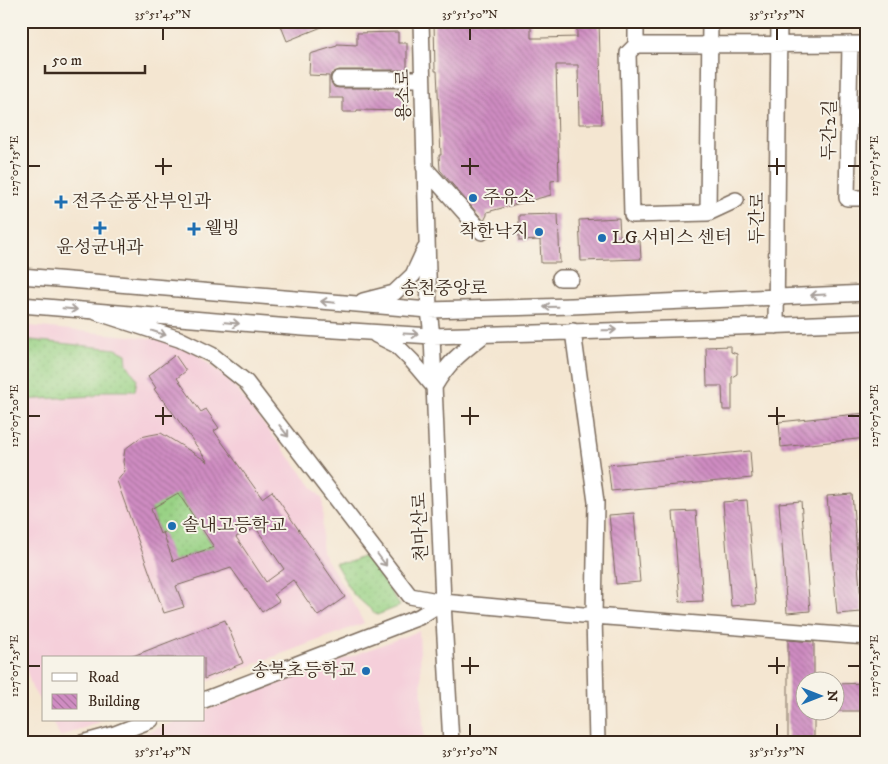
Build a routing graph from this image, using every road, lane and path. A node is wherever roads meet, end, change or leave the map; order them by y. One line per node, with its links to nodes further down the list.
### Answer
1 (421, 21): 11 (street, 용소로)
2 (636, 21): 8 (street)
3 (710, 21): 9 (street)
4 (780, 21): 5 (street, 두간로)
5 (779, 44): 6 (street); 9 (street); 22 (street, 두간로)
6 (850, 44): 7 (street); 12 (street, 두간2길)
7 (867, 44)
8 (636, 45): 9 (street); 17 (street)
9 (709, 45): 17 (street)
10 (339, 79): 11 (street)
11 (422, 80): 14 (street, 용소로)
12 (849, 117): 13 (street); 15 (street, 두간2길)
13 (867, 117)
14 (424, 167): 18 (street); 19 (street, 용소로)
15 (867, 198)
16 (736, 200): 17 (street)
17 (708, 213)
18 (482, 232)
19 (427, 246): 23 (street); 25 (street, 용소로)
20 (21, 276): 23 (street, 송천중앙로, one-way to 20)
21 (867, 292): 22 (street, 송천중앙로, one-way to 22)
22 (775, 297): 25 (street, 송천중앙로, one-way to 25); 28 (street, 두간로)
23 (350, 304): 25 (street, 송천중앙로)
24 (21, 305): 26 (street, one-way to 26)
25 (429, 310): 32 (street, 천마산로)
26 (96, 312): 30 (street, one-way to 30); 34 (street, one-way to 34)
27 (867, 322): 28 (street)
28 (776, 326): 29 (street, one-way to 28)
29 (573, 330): 31 (street); 35 (street)
30 (369, 332): 32 (street, one-way to 32); 33 (street)
31 (484, 334): 32 (street); 33 (street)
32 (432, 336): 33 (street, 천마산로)
33 (434, 387): 34 (street, 천마산로)
34 (443, 602): 35 (street); 37 (street); 41 (street, 천마산로)
35 (594, 616): 36 (street); 42 (street)
36 (867, 637)
37 (205, 700)
38 (146, 722): 39 (street)
39 (115, 738): 40 (street)
40 (82, 743)
41 (451, 743)
42 (597, 743)

